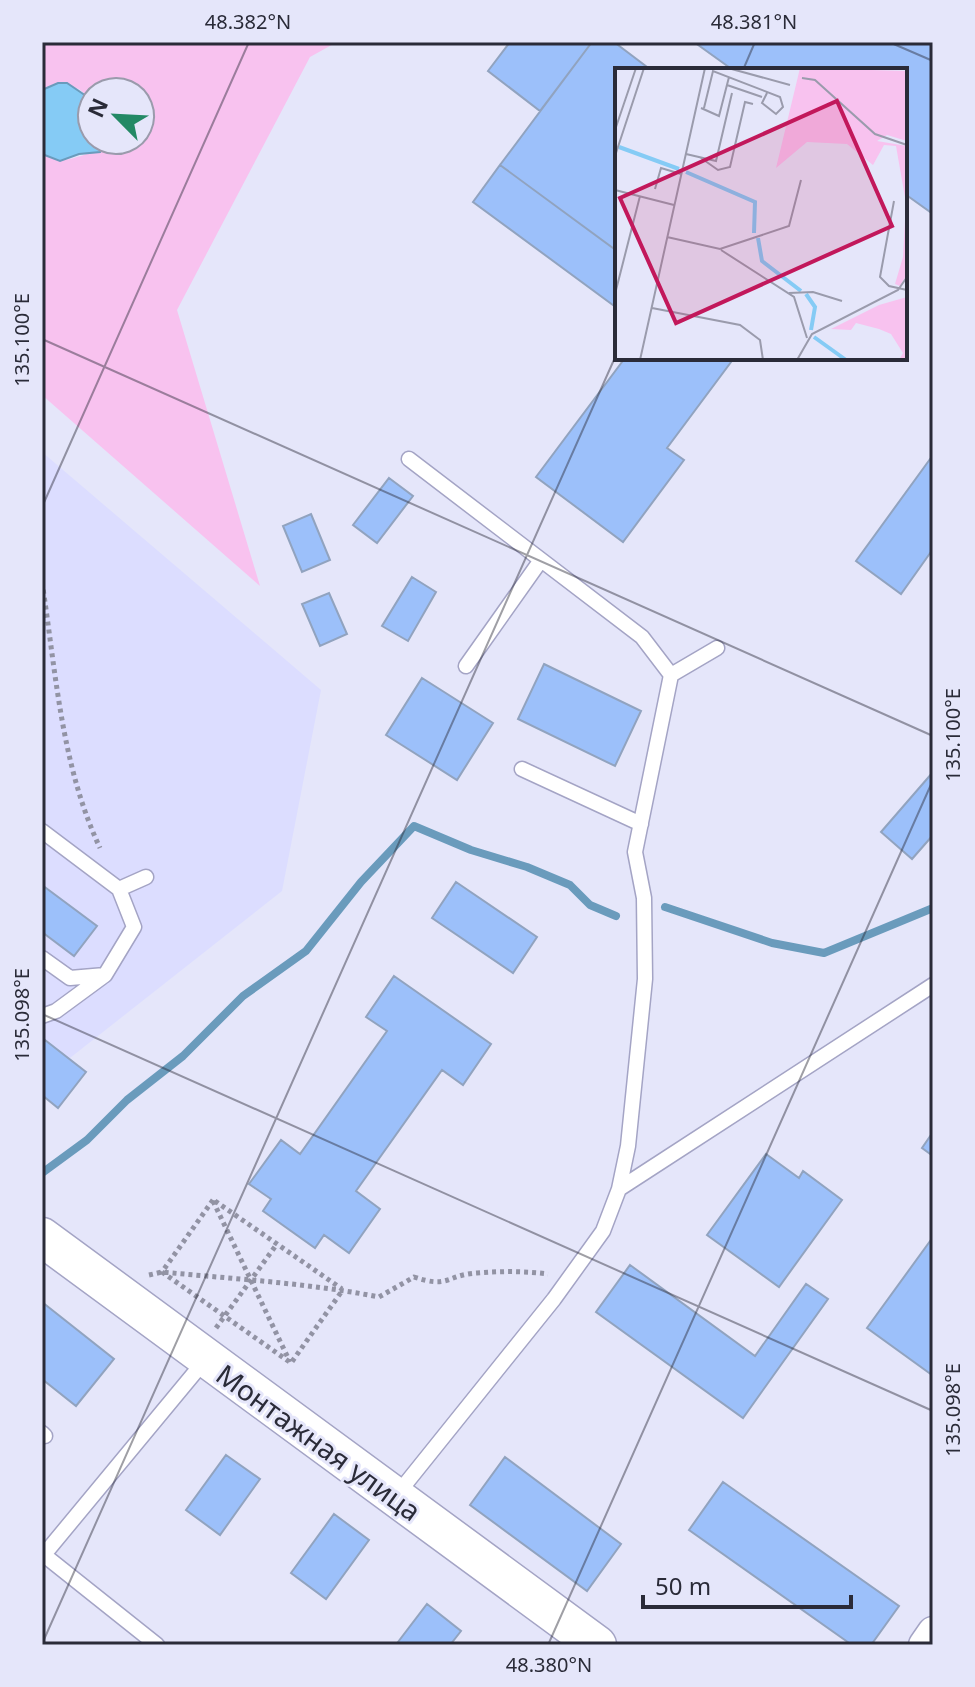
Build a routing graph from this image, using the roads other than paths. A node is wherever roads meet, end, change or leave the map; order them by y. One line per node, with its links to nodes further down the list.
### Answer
1 (409, 459): 2 (lane)
2 (541, 560): 4 (lane); 5 (lane)
3 (717, 648): 5 (lane)
4 (466, 666)
5 (671, 675): 7 (lane)
6 (522, 769): 7 (lane)
7 (641, 824): 15 (lane)
8 (42, 831): 10 (lane)
9 (146, 877): 10 (lane)
10 (119, 889): 12 (lane)
11 (42, 958): 12 (lane)
12 (105, 975): 14 (lane)
13 (933, 985): 15 (lane)
14 (42, 1016)
15 (619, 1189): 18 (lane)
16 (42, 1237): 17 (street, Монтажная улица)
17 (207, 1358): 18 (street, Монтажная улица); 19 (lane)
18 (395, 1497): 22 (street, Монтажная улица)
19 (43, 1556): 21 (lane)
20 (933, 1632): 23 (street)
21 (157, 1645)
22 (597, 1645)
23 (924, 1645)

